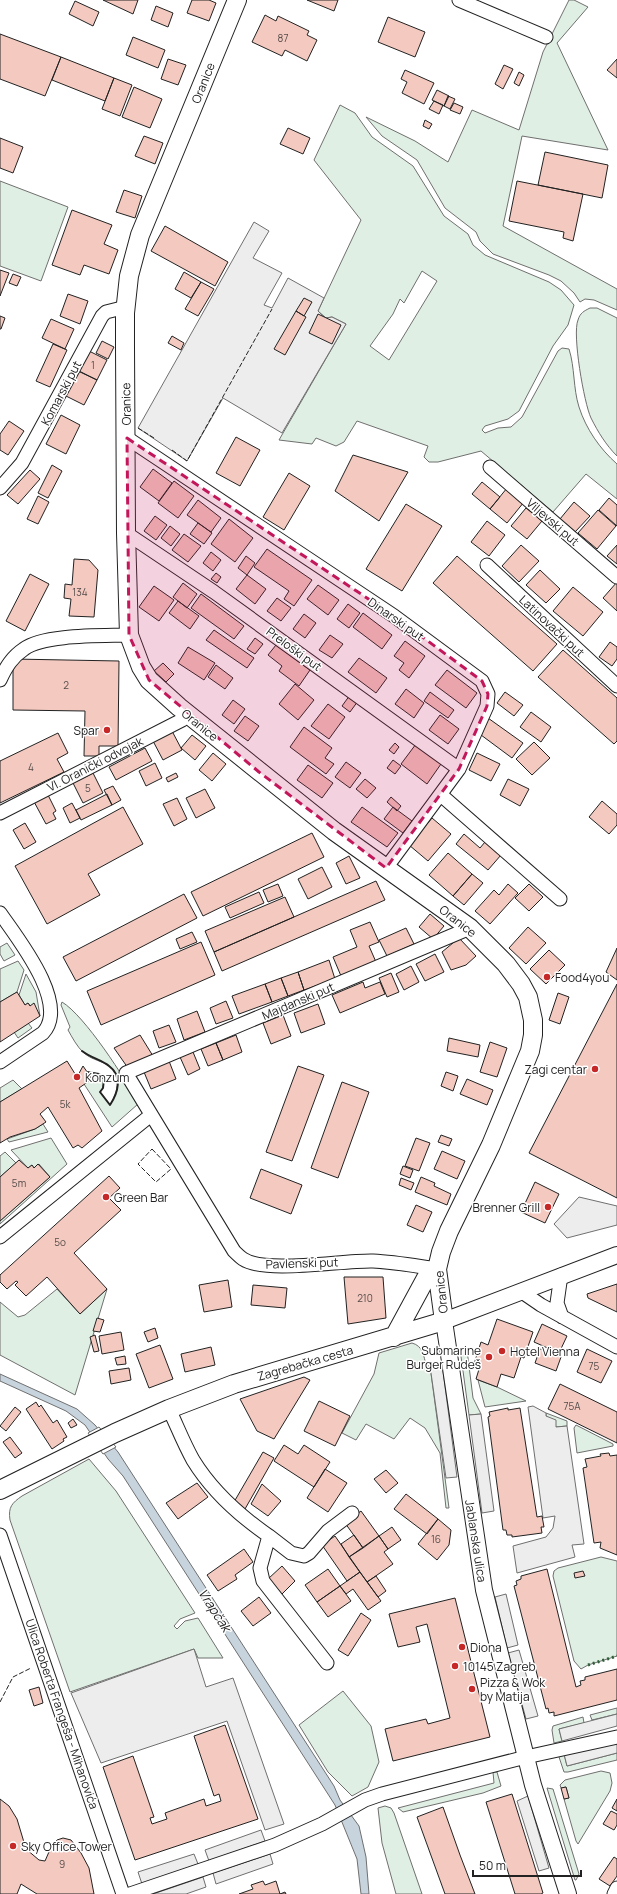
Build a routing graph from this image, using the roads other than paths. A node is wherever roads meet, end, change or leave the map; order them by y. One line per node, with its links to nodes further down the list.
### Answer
1 (237, 0): 4 (main road, Oranice)
2 (459, 0): 3 (street)
3 (546, 37)
4 (126, 307): 5 (main road, Oranice); 7 (street, Komarski put)
5 (126, 438): 8 (main road, Oranice); 15 (street, Dinarski put)
6 (490, 467): 10 (street, Viljevski put)
7 (0, 488)
8 (126, 533): 11 (main road, Oranice); 15 (street, Preloški put)
9 (487, 565): 13 (street, Latinovački put)
10 (617, 577)
11 (129, 635): 12 (street); 14 (main road, Oranice)
12 (0, 680)
13 (617, 686)
14 (188, 715): 17 (street, VI. Oranički odvojak); 18 (main road, Oranice)
15 (459, 769): 16 (street, Dinarski put)
16 (441, 795): 18 (street, Dinarski put); 19 (street)
17 (0, 813)
18 (386, 868): 21 (main road, Oranice)
19 (560, 899)
20 (0, 913): 22 (street)
21 (470, 928): 23 (street, Majdanski put); 27 (main road, Oranice)
22 (0, 1062)
23 (126, 1073): 24 (street, Pavlenski put)
24 (151, 1115): 25 (street); 27 (street, Pavlenski put)
25 (0, 1237)
26 (617, 1255): 28 (street, Zagrebačka cesta)
27 (437, 1269): 31 (main road, Oranice); 32 (main road)
28 (560, 1275): 29 (street, Zagrebačka cesta); 30 (street)
29 (522, 1292): 30 (street); 31 (street, Zagrebačka cesta)
30 (562, 1317): 33 (street)
31 (444, 1321): 32 (main road, Zagrebačka cesta); 41 (street, Jablanska ulica)
32 (394, 1337): 34 (main road, Zagrebačka cesta)
33 (617, 1347)
34 (169, 1409): 35 (main road, Zagrebačka cesta); 38 (street)
35 (0, 1490)
36 (352, 1513): 38 (street)
37 (0, 1535): 43 (street, Ulica Roberta Frangeša - Mihanovića)
38 (269, 1536): 39 (street)
39 (327, 1663)
40 (617, 1736): 41 (street)
41 (526, 1757): 44 (street); 45 (street, Jablanska ulica)
42 (617, 1888): 46 (street)
43 (124, 1894)
44 (130, 1894)
45 (568, 1894)
46 (614, 1894)

